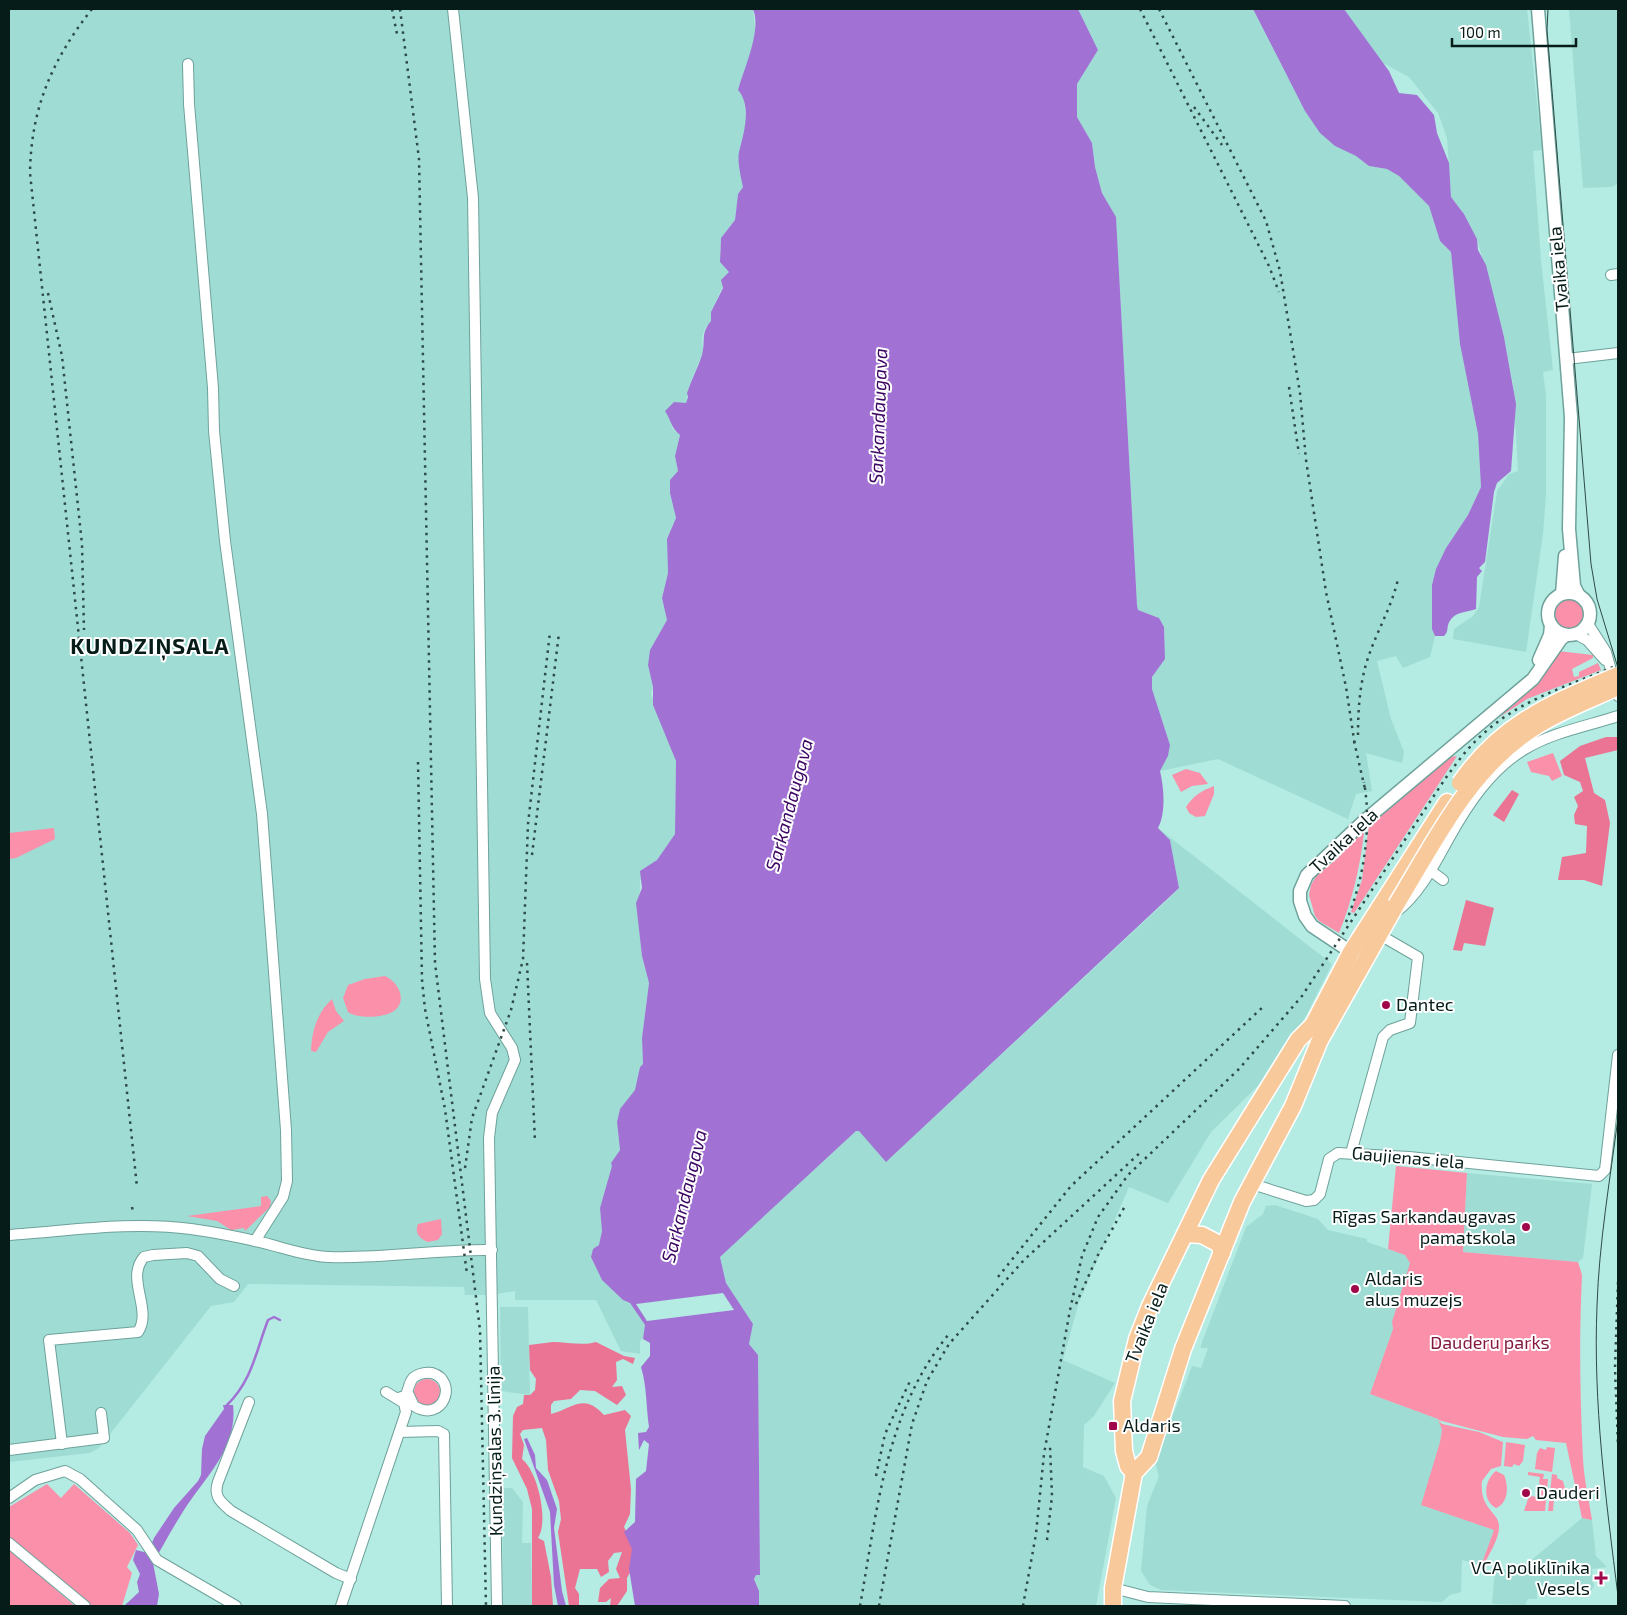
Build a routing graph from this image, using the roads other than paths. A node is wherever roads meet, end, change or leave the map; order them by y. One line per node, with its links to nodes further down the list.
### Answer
1 (453, 9): 28 (street, Kundziņsalas 3. līnija)
2 (1538, 9): 5 (street, Tvaika iela)
3 (188, 64): 27 (street)
4 (1618, 353): 5 (street)
5 (1567, 359): 6 (street, Tvaika iela)
6 (1569, 529): 7 (street, Tvaika iela); 8 (street, Tvaika iela)
7 (1562, 594): 8 (street); 10 (street, Tvaika iela)
8 (1578, 594): 9 (street, Tvaika iela)
9 (1588, 624): 11 (street, Tvaika iela); 12 (street)
10 (1551, 625): 11 (street); 13 (street, Tvaika iela)
11 (1571, 634): 12 (street); 13 (street, Tvaika iela)
12 (1613, 669): 15 (street); 19 (main road, bridge)
13 (1526, 683): 21 (street, Tvaika iela)
14 (1618, 687): 19 (main road, bridge)
15 (1618, 696)
16 (1618, 716): 17 (street)
17 (1431, 871): 18 (street); 19 (street)
18 (1443, 880)
19 (1390, 907): 20 (main road); 21 (main road)
20 (1380, 935): 21 (main road); 23 (street)
21 (1358, 956): 24 (main road); 25 (main road, Tvaika iela)
22 (1618, 1055): 23 (street, Gaujienas iela)
23 (1351, 1153): 24 (street, Gaujienas iela)
24 (1252, 1184): 29 (main road)
25 (1185, 1234): 29 (main road); 39 (main road, Tvaika iela)
26 (9, 1235): 27 (street)
27 (256, 1241): 28 (street)
28 (492, 1250): 49 (street, Kundziņsalas 3. līnija)
29 (1222, 1253): 39 (main road)
30 (234, 1286): 37 (street)
31 (386, 1392): 32 (street)
32 (403, 1396): 34 (street); 34 (street)
33 (249, 1402): 42 (street)
34 (410, 1409): 36 (street)
35 (101, 1413): 37 (street)
36 (400, 1432): 42 (street); 48 (street)
37 (62, 1444): 38 (street)
38 (9, 1450)
39 (1134, 1473): 43 (main road)
40 (9, 1498): 46 (street)
41 (9, 1543): 45 (street)
42 (351, 1579): 47 (street)
43 (1113, 1588): 44 (street); 50 (main road)
44 (1221, 1604): 51 (street)
45 (85, 1606)
46 (236, 1606)
47 (342, 1606)
48 (447, 1606)
49 (496, 1606)
50 (1113, 1606)
51 (1317, 1606): 52 (street)
52 (1345, 1606)

